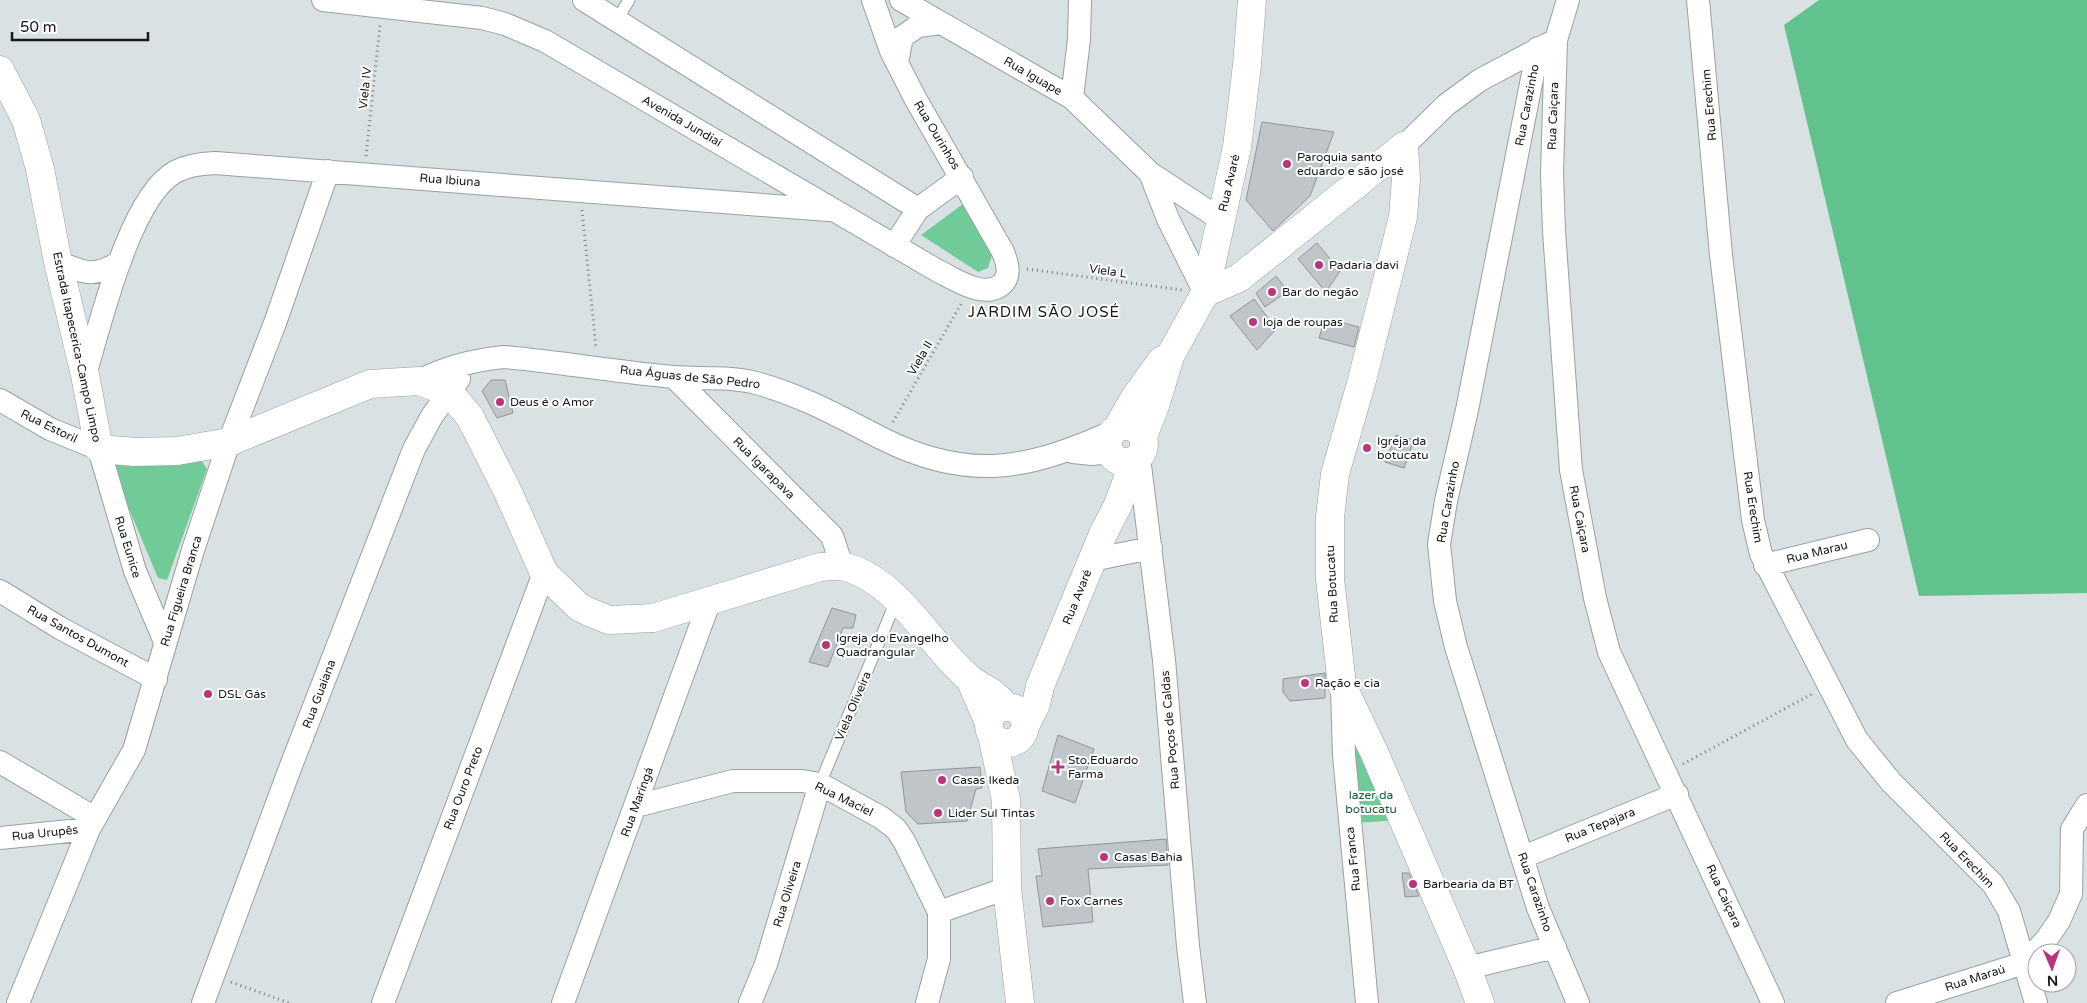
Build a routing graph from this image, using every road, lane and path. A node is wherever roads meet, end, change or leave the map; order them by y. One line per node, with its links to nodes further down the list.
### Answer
1 (323, 0): 10 (street, Avenida Jundiaí)
2 (584, 0): 11 (street)
3 (629, 0): 11 (lane)
4 (873, 0): 14 (street, Rua Ourinhos)
5 (901, 0): 12 (street, Rua Iguape)
6 (1080, 0): 16 (street)
7 (1252, 0): 25 (main road, Rua Avaré)
8 (1568, 0): 13 (street, Rua Caiçara)
9 (1698, 0): 46 (street, Rua Erechim)
10 (382, 5): 19 (path, Viela IV); 24 (street, Avenida Jundiaí)
11 (617, 20): 23 (street)
12 (941, 23): 14 (street); 16 (street, Rua Iguape)
13 (1547, 44): 17 (street); 58 (street, Rua Caiçara); 65 (street, Rua Carazinho)
14 (897, 63): 21 (street, Rua Ourinhos)
15 (0, 70): 27 (main road, Estrada Itapecerica-Campo Limpo)
16 (1072, 98): 20 (street, Rua Iguape)
17 (1404, 146): 31 (main road); 54 (main road, Rua Botucatu)
18 (328, 171): 19 (street, Rua Ibiuna); 28 (street, Rua Ibiuna); 40 (street, Rua Figueira Branca)
19 (365, 173): 22 (street, Rua Ibiuna)
20 (1150, 173): 25 (street, Rua Iguape); 31 (street, Rua Iguape)
21 (962, 177): 23 (street); 29 (street, Rua Ourinhos)
22 (580, 190): 24 (street, Rua Ibiuna); 33 (path)
23 (918, 209): 26 (street)
24 (834, 210): 26 (street, Avenida Jundiaí)
25 (1220, 220): 31 (main road, Rua Avaré)
26 (894, 246): 30 (street, Avenida Jundiaí)
27 (58, 262): 28 (street); 34 (main road, Estrada Itapecerica-Campo Limpo)
28 (120, 262): 34 (street, Rua Ibiuna)
29 (1008, 266): 30 (street, Avenida Jundiaí); 31 (path, Viela L)
30 (972, 286): 39 (path, Viela II)
31 (1205, 293): 41 (main road, Rua Avaré)
32 (476, 359): 33 (street, Rua Águas de São Pedro); 36 (street, Rua Águas de São Pedro); 37 (street)
33 (598, 367): 35 (street, Rua Águas de São Pedro)
34 (85, 375): 42 (main road, Estrada Itapecerica-Campo Limpo)
35 (674, 377): 39 (street, Rua Águas de São Pedro); 47 (street, Rua Igarapava)
36 (411, 381): 37 (main road, Estrada Itapecerica-Campo Limpo); 40 (main road, Estrada Itapecerica-Campo Limpo)
37 (449, 392): 48 (main road, Estrada Itapecerica-Campo Limpo); 71 (street, Rua Guaiana)
38 (0, 400): 42 (street, Rua Estoril)
39 (883, 439): 41 (street, Rua Águas de São Pedro)
40 (229, 442): 42 (main road, Estrada Itapecerica-Campo Limpo); 52 (street, Rua Figueira Branca)
41 (1124, 446): 44 (street, Rua Poços de Caldas); 45 (main road, Rua Avaré)
42 (99, 449): 52 (street, Rua Eunice)
43 (1868, 540): 46 (street, Rua Marau)
44 (1152, 548): 45 (street); 80 (street, Rua Poços de Caldas)
45 (1092, 560): 56 (main road, Rua Avaré)
46 (1765, 565): 55 (street, Rua Erechim)
47 (842, 566): 50 (main road); 51 (main road, Estrada Itapecerica-Campo Limpo)
48 (544, 573): 51 (main road, Estrada Itapecerica-Campo Limpo); 75 (street, Rua Ouro Preto)
49 (0, 591): 53 (street, Rua Santos Dumont)
50 (897, 599): 56 (main road); 59 (lane, Viela Oliveira)
51 (710, 600): 62 (street, Rua Maringá)
52 (165, 642): 53 (street, Rua Figueira Branca)
53 (156, 680): 63 (street, Rua Figueira Branca)
54 (1342, 685): 70 (main road, Rua Botucatu); 81 (street, Rua Franca)
55 (1828, 686): 58 (path); 69 (street, Rua Erechim)
56 (1008, 722): 66 (main road)
57 (0, 762): 63 (street)
58 (1667, 773): 60 (street, Rua Caiçara)
59 (820, 784): 62 (street, Rua Maciel); 67 (street, Rua Maciel); 77 (street, Rua Oliveira)
60 (1677, 794): 65 (street, Rua Tepajara); 84 (street, Rua Caiçara)
61 (2087, 805): 69 (street)
62 (636, 806): 76 (street, Rua Maringá)
63 (92, 824): 64 (street, Rua Urupês); 72 (street, Rua Figueira Branca)
64 (0, 838)
65 (1523, 857): 68 (street, Rua Carazinho)
66 (1006, 888): 67 (street); 79 (main road)
67 (939, 912): 78 (street)
68 (1555, 947): 70 (street); 83 (street, Rua Carazinho)
69 (2024, 963): 85 (street, Rua Maraú); 86 (street, Rua Erechim)
70 (1467, 968): 82 (main road, Rua Botucatu)
71 (213, 976): 73 (street, Rua Guaiana); 74 (path)
72 (18, 1003)
73 (203, 1003)
74 (289, 1003)
75 (383, 1003)
76 (563, 1003)
77 (750, 1003)
78 (927, 1003)
79 (1020, 1003)
80 (1195, 1003)
81 (1367, 1003)
82 (1480, 1003)
83 (1578, 1003)
84 (1773, 1003)
85 (1897, 1003)
86 (2036, 1003)

